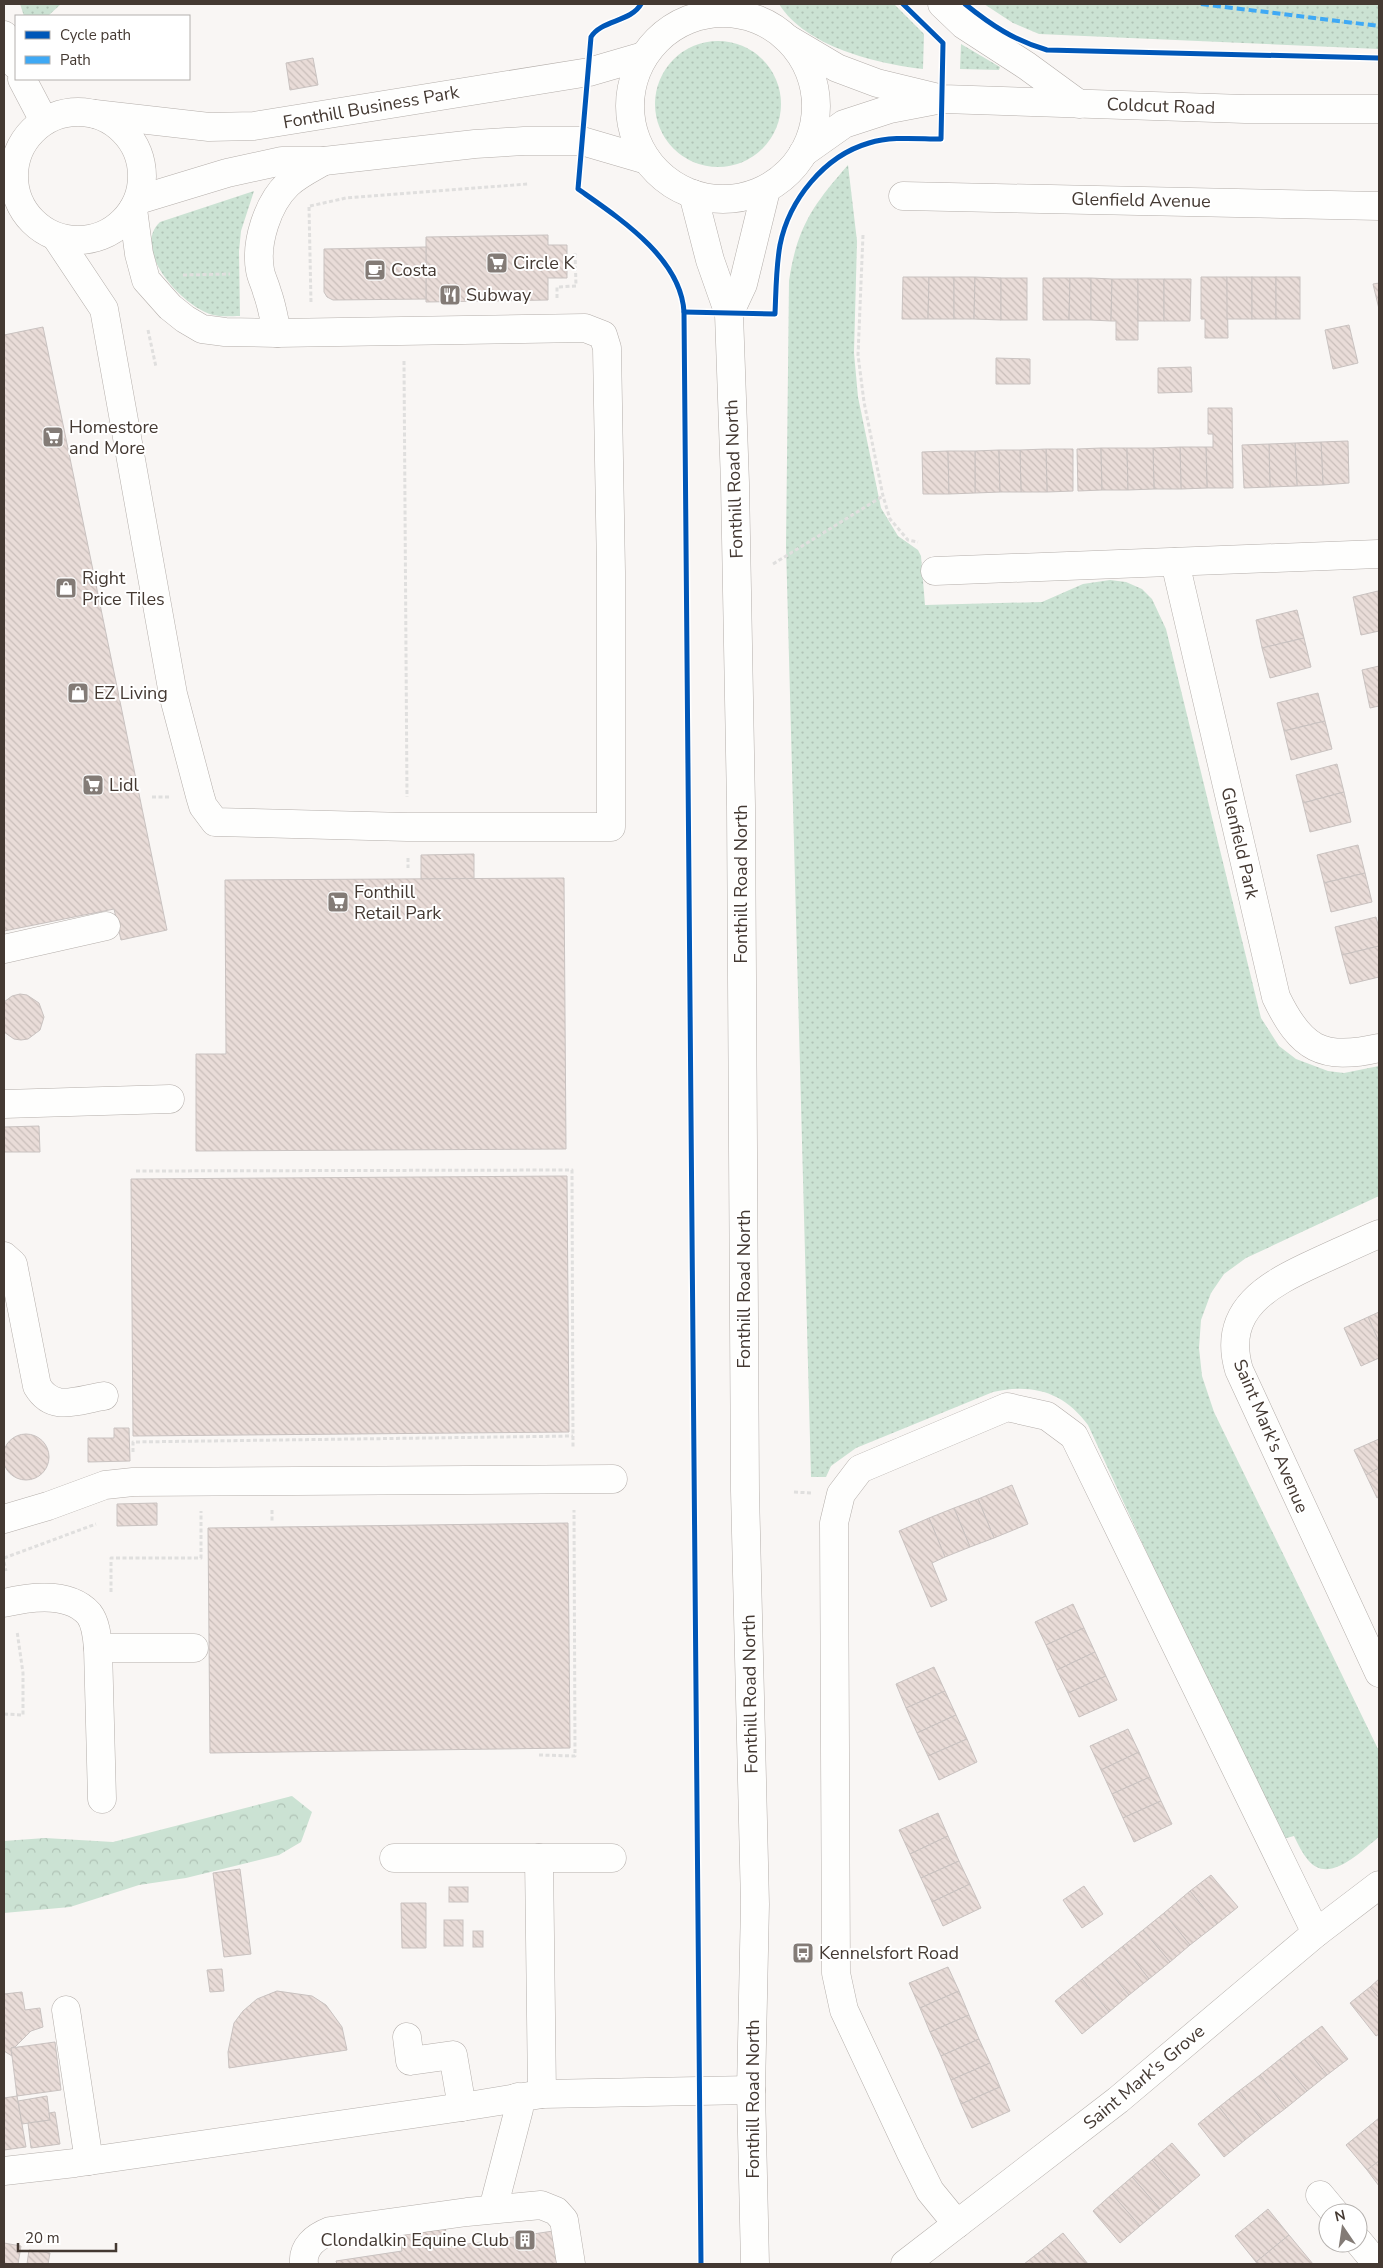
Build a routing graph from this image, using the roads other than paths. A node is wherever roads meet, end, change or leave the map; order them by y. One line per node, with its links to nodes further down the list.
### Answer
1 (671, 4): 6 (street)
2 (942, 4): 10 (street)
3 (748, 10): 5 (street); 6 (street)
4 (4, 35): 7 (street)
5 (788, 39): 9 (street); 14 (street)
6 (648, 51): 12 (street, Fonthill Business Park); 16 (street)
7 (15, 62)
8 (23, 80): 13 (street)
9 (943, 99): 10 (street, Coldcut Road); 14 (street)
10 (1079, 104): 11 (street, Coldcut Road)
11 (1379, 109)
12 (95, 114): 13 (street, Fonthill Business Park); 20 (street, Fonthill Business Park)
13 (44, 121): 22 (street, Fonthill Business Park)
14 (803, 153): 17 (street)
15 (324, 160): 16 (street); 20 (street); 25 (street)
16 (647, 160): 18 (street)
17 (766, 190): 18 (street); 24 (street, Fonthill Road North)
18 (693, 194): 24 (street, Fonthill Road North)
19 (904, 196): 21 (street, Glenfield Avenue)
20 (135, 205): 23 (street, Fonthill Business Park); 25 (street)
21 (1379, 206)
22 (12, 210): 23 (street, Fonthill Business Park)
23 (56, 237): 25 (street)
24 (729, 314): 51 (street, Fonthill Road North)
25 (277, 333)
26 (1378, 554): 27 (street)
27 (1175, 562): 28 (street); 31 (street, Glenfield Park)
28 (935, 571)
29 (106, 926): 30 (street)
30 (4, 949)
31 (1379, 1048)
32 (170, 1099): 33 (street)
33 (4, 1104)
34 (1379, 1234): 42 (street, Saint Mark's Avenue)
35 (4, 1256): 36 (street)
36 (104, 1396)
37 (613, 1479): 38 (street)
38 (4, 1519)
39 (8, 1602): 40 (street)
40 (98, 1648): 41 (street); 43 (street)
41 (194, 1648)
42 (1379, 1674)
43 (102, 1799)
44 (394, 1858): 45 (street)
45 (538, 1858): 46 (street); 52 (street)
46 (612, 1858)
47 (1379, 1885): 48 (street, Saint Mark's Grove)
48 (1316, 1933): 57 (street, Saint Mark's Grove); 57 (street)
49 (66, 2010): 54 (street)
50 (407, 2037): 53 (street)
51 (751, 2090): 52 (street); 61 (street, Fonthill Road North)
52 (530, 2096): 53 (street); 56 (street)
53 (462, 2108): 54 (street)
54 (89, 2161): 55 (street)
55 (4, 2171)
56 (493, 2209): 59 (street); 60 (street)
57 (957, 2224): 62 (street, Saint Mark's Grove)
58 (1368, 2253): 63 (street)
59 (304, 2264)
60 (571, 2264)
61 (755, 2264)
62 (905, 2264)
63 (1377, 2264)

